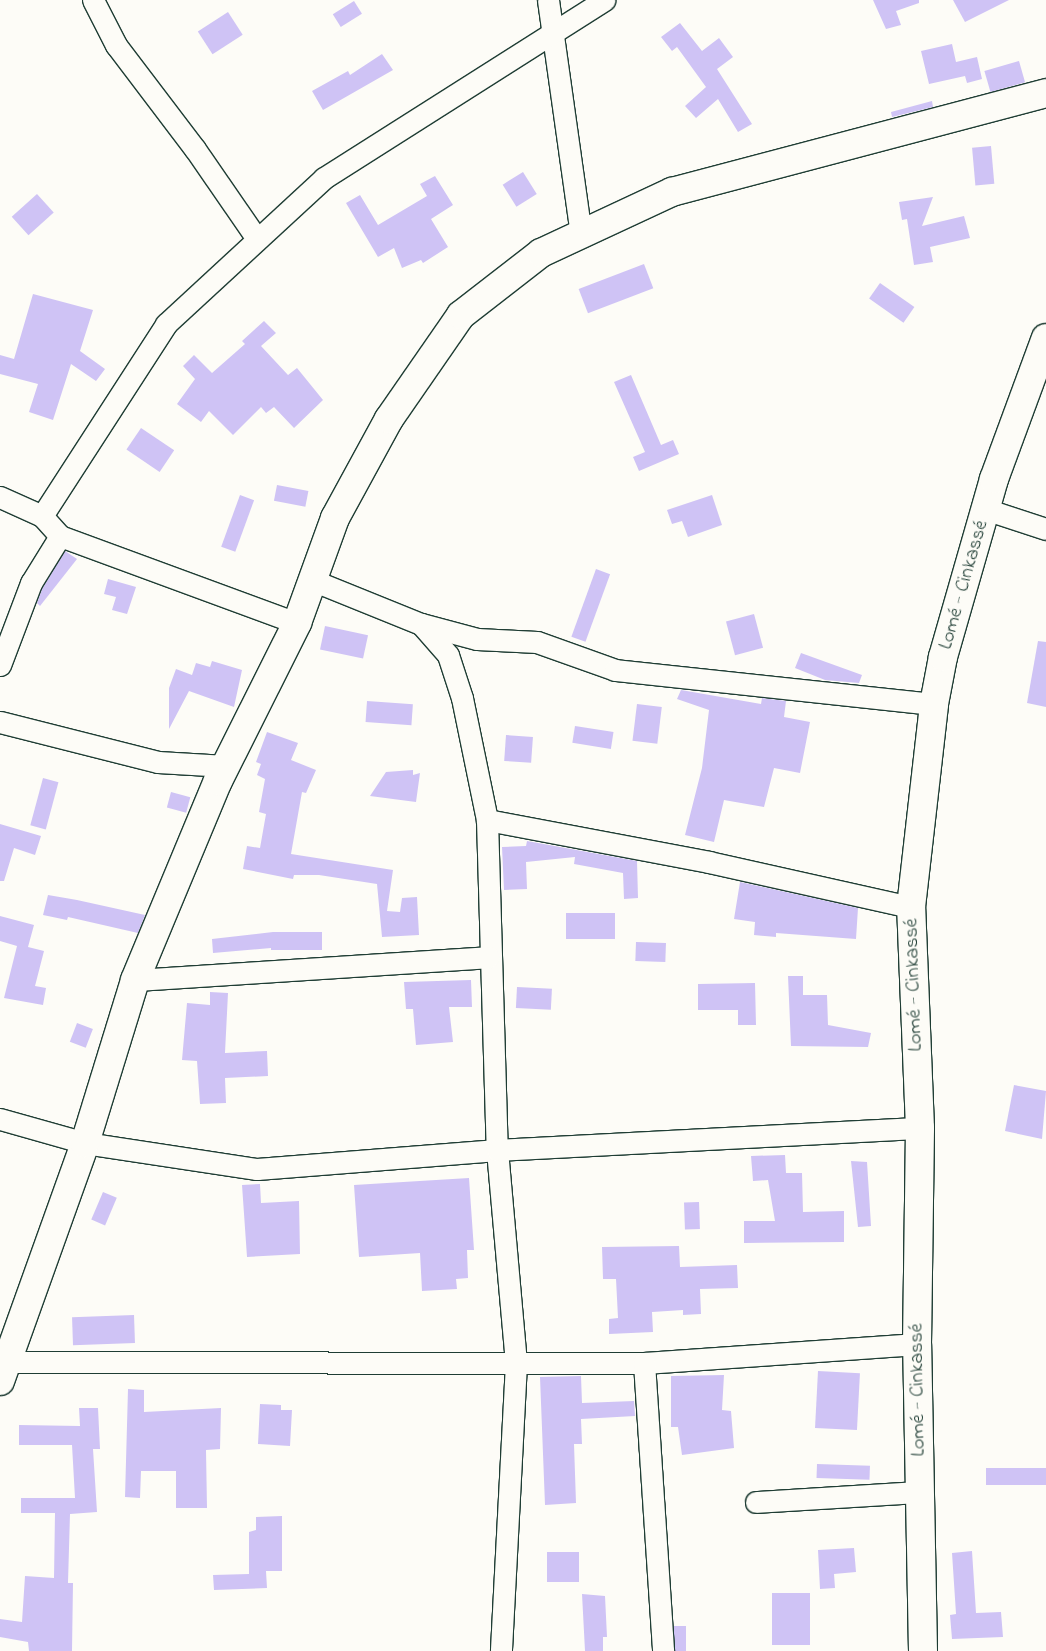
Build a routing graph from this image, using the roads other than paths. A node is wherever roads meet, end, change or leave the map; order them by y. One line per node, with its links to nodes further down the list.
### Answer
1 (93, 0): 7 (street)
2 (548, 0): 4 (street)
3 (604, 0): 4 (street)
4 (554, 31): 6 (street); 7 (street)
5 (1046, 93): 6 (main road)
6 (581, 234): 14 (main road)
7 (257, 239): 11 (street)
8 (1046, 338): 10 (main road, Lomé - Cinkassé)
9 (0, 497): 11 (street)
10 (985, 509): 12 (street); 18 (main road, Lomé - Cinkassé)
11 (42, 516): 13 (street)
12 (1046, 529)
13 (60, 536): 15 (street); 17 (street)
14 (312, 580): 15 (main road); 16 (street)
15 (297, 623): 20 (main road)
16 (421, 624): 18 (street); 21 (street)
17 (0, 664)
18 (934, 704): 22 (main road, Lomé - Cinkassé)
19 (0, 722): 20 (street)
20 (226, 766): 24 (main road)
21 (486, 820): 22 (street); 23 (street)
22 (911, 907): 26 (main road, Lomé - Cinkassé)
23 (488, 957): 24 (street); 28 (street)
24 (135, 980): 27 (main road)
25 (0, 1119): 27 (street)
26 (920, 1128): 28 (street); 29 (main road, Lomé - Cinkassé)
27 (85, 1143): 28 (street); 32 (main road)
28 (497, 1150): 30 (street)
29 (917, 1344): 31 (street); 33 (main road, Lomé - Cinkassé)
30 (516, 1362): 31 (street); 32 (street); 35 (street)
31 (644, 1363): 36 (street)
32 (3, 1372)
33 (920, 1492): 34 (street); 37 (main road, Lomé - Cinkassé)
34 (756, 1502)
35 (501, 1651)
36 (663, 1651)
37 (923, 1651)

